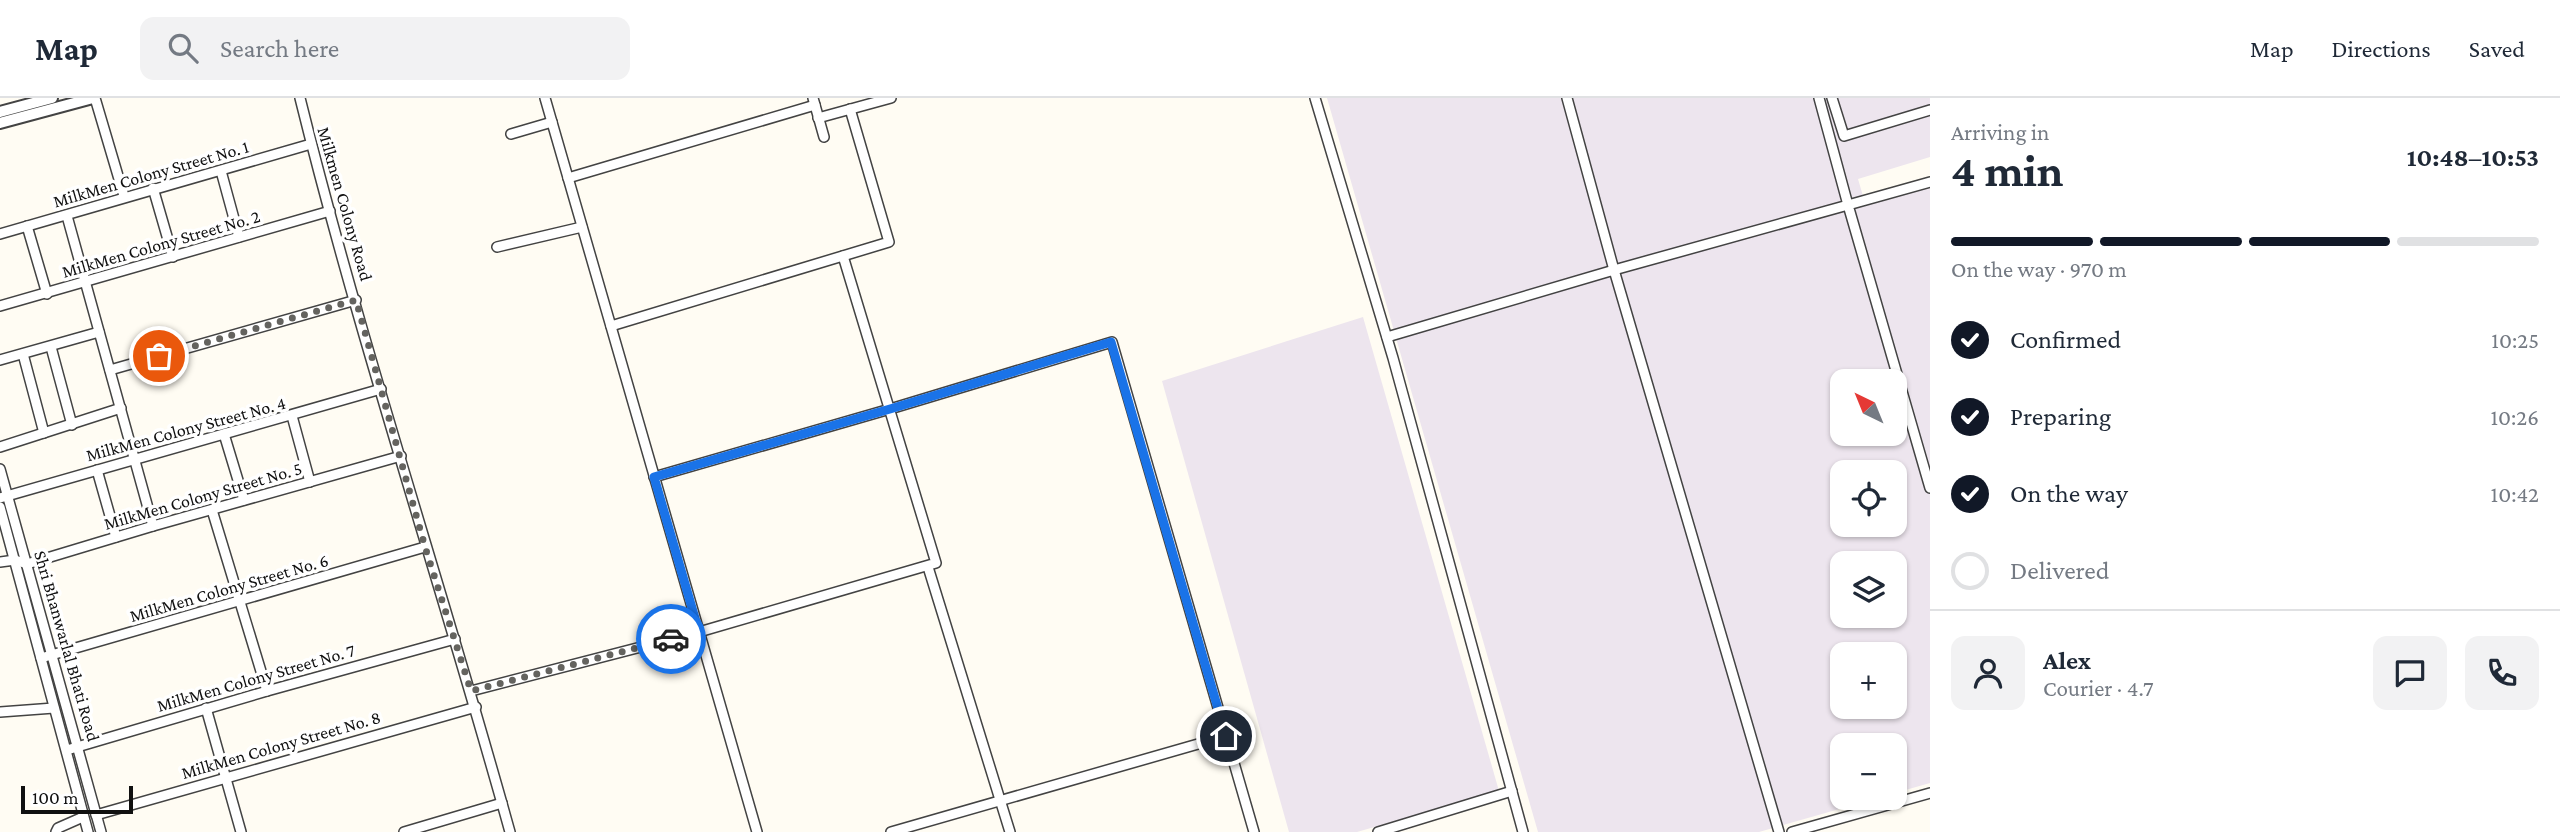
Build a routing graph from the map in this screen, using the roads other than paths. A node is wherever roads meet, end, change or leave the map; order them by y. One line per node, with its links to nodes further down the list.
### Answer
1 (52, 98): 13 (street)
2 (94, 98): 16 (street); 24 (street)
3 (300, 98): 19 (street, Milkmen Colony Road)
4 (545, 98): 15 (street)
5 (891, 98): 11 (street)
6 (1315, 98): 42 (street)
7 (1567, 98): 35 (street)
8 (1819, 98): 25 (street)
9 (1832, 98): 12 (street)
10 (814, 102): 14 (street); 21 (street)
11 (850, 109): 14 (street); 33 (street)
12 (1930, 110)
13 (0, 112)
14 (818, 118): 18 (street)
15 (552, 122): 17 (street); 21 (street)
16 (0, 123)
17 (511, 134)
18 (824, 137)
19 (311, 144): 20 (street, MilkMen Colony Street No. 1); 26 (street, Milkmen Colony Road)
20 (221, 171): 23 (street, MilkMen Colony Street No. 1); 31 (street)
21 (568, 178): 29 (street)
22 (1930, 182): 25 (street)
23 (153, 188): 24 (street, MilkMen Colony Street No. 1); 34 (street)
24 (124, 196): 27 (street, MilkMen Colony Street No. 1)
25 (1848, 205): 35 (street); 61 (street)
26 (330, 211): 31 (street, MilkMen Colony Street No. 2); 38 (street, Milkmen Colony Road)
27 (66, 216): 28 (street, MilkMen Colony Street No. 1); 36 (street)
28 (27, 226): 30 (street, MilkMen Colony Street No. 1); 37 (street)
29 (582, 227): 32 (street); 40 (street)
30 (0, 234)
31 (240, 237): 34 (street, MilkMen Colony Street No. 2)
32 (497, 247)
33 (843, 256): 40 (street); 49 (street)
34 (173, 257): 36 (street, MilkMen Colony Street No. 2)
35 (1614, 271): 42 (street); 107 (street)
36 (86, 282): 37 (street, MilkMen Colony Street No. 2); 41 (street)
37 (47, 294): 39 (street, MilkMen Colony Street No. 2)
38 (356, 300): 46 (street); 47 (street, Milkmen Colony Road)
39 (0, 306)
40 (611, 326): 59 (street)
41 (99, 332): 43 (street); 46 (street)
42 (1387, 337): 88 (street)
43 (51, 347): 44 (street); 51 (street)
44 (23, 354): 45 (street); 52 (street)
45 (0, 360)
46 (110, 370): 48 (street)
47 (381, 389): 50 (street, MilkMen Colony Street No. 4); 55 (street, Milkmen Colony Road)
48 (121, 408): 51 (street); 56 (street)
49 (890, 409): 59 (street); 72 (street); 84 (street)
50 (292, 416): 53 (street, MilkMen Colony Street No. 4); 60 (street)
51 (72, 425): 52 (street)
52 (44, 433): 54 (street)
53 (224, 434): 56 (street, MilkMen Colony Street No. 4); 63 (street)
54 (0, 447)
55 (401, 456): 60 (street, MilkMen Colony Street No. 5); 68 (street, Milkmen Colony Road)
56 (136, 458): 58 (street, MilkMen Colony Street No. 4); 66 (street)
57 (0, 469): 62 (street, Shri Bhanwarlal Bhati Road)
58 (97, 470): 62 (street, MilkMen Colony Street No. 4); 67 (street)
59 (654, 477): 74 (street)
60 (310, 482): 63 (street, MilkMen Colony Street No. 5)
61 (1930, 488)
62 (4, 497): 71 (street, Shri Bhanwarlal Bhati Road)
63 (244, 500): 65 (street, MilkMen Colony Street No. 5)
64 (0, 507): 69 (street, Shri Bhanwarlal Bhati Road)
65 (212, 510): 66 (street, MilkMen Colony Street No. 5); 73 (street)
66 (153, 526): 67 (street, MilkMen Colony Street No. 5)
67 (116, 537): 71 (street, MilkMen Colony Street No. 5)
68 (425, 547): 73 (street, MilkMen Colony Street No. 6); 75 (street, Milkmen Colony Road)
69 (15, 560): 70 (street); 71 (street); 77 (street, Shri Bhanwarlal Bhati Road)
70 (0, 562)
71 (27, 564): 76 (street, Shri Bhanwarlal Bhati Road)
72 (928, 567): 74 (street); 90 (street)
73 (239, 601): 76 (street, MilkMen Colony Street No. 6); 78 (street)
74 (699, 632): 79 (street); 101 (street)
75 (454, 639): 78 (street, MilkMen Colony Street No. 7); 79 (street, Milkmen Colony Road)
76 (52, 656): 77 (street, MilkMen Colony Street No. 6); 85 (street, Shri Bhanwarlal Bhati Road)
77 (41, 658): 81 (street, Shri Bhanwarlal Bhati Road)
78 (267, 691): 82 (street, MilkMen Colony Street No. 7)
79 (471, 691): 80 (street, Milkmen Colony Road)
80 (476, 707): 87 (street, MilkMen Colony Street No. 8); 91 (street, Milkmen Colony Road)
81 (54, 708): 83 (street); 86 (street, Shri Bhanwarlal Bhati Road)
82 (206, 708): 85 (street, MilkMen Colony Street No. 7); 87 (street)
83 (0, 712)
84 (1226, 736): 90 (street); 104 (street)
85 (78, 747): 86 (street, MilkMen Colony Street No. 7); 92 (street, Shri Bhanwarlal Bhati Road)
86 (66, 750): 93 (street, Shri Bhanwarlal Bhati Road)
87 (225, 778): 92 (street, MilkMen Colony Street No. 8); 95 (street)
88 (1512, 791): 105 (street); 106 (street)
89 (1930, 793): 108 (street)
90 (1002, 800): 102 (street); 103 (street)
91 (502, 803): 94 (street); 100 (street, Milkmen Colony Road)
92 (96, 815): 98 (street, Shri Bhanwarlal Bhati Road)
93 (83, 817): 96 (street); 97 (street, Shri Bhanwarlal Bhati Road)
94 (416, 830): 99 (street)
95 (237, 831)
96 (56, 832)
97 (88, 832)
98 (101, 832)
99 (404, 832)
100 (510, 832)
101 (757, 832)
102 (891, 832)
103 (1010, 832)
104 (1254, 832)
105 (1378, 832)
106 (1523, 832)
107 (1779, 832)
108 (1792, 832)

